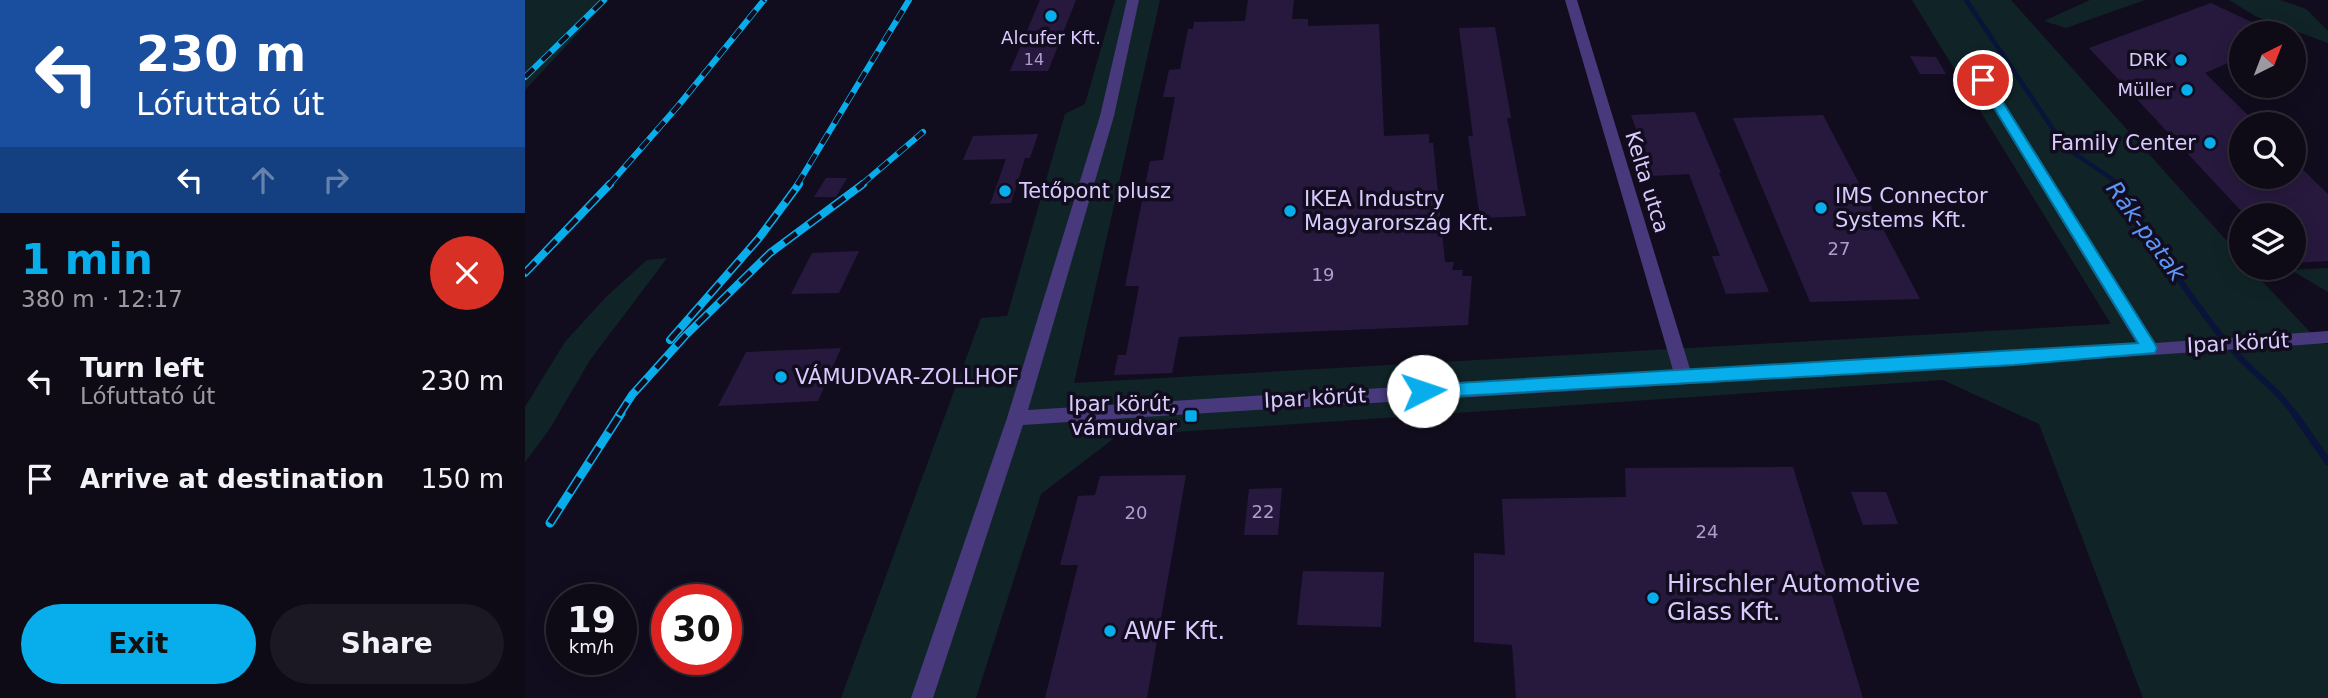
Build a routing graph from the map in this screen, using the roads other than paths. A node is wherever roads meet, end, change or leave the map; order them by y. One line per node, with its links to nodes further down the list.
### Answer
1 (1133, 0): 7 (street)
2 (1571, 0): 6 (street, Kelta utca)
3 (1983, 80): 5 (street)
4 (2328, 337): 5 (street, Ipar körút)
5 (2149, 348): 6 (street, Ipar körút)
6 (1683, 375): 7 (street, Ipar körút)
7 (1016, 418): 8 (street)
8 (922, 698)

